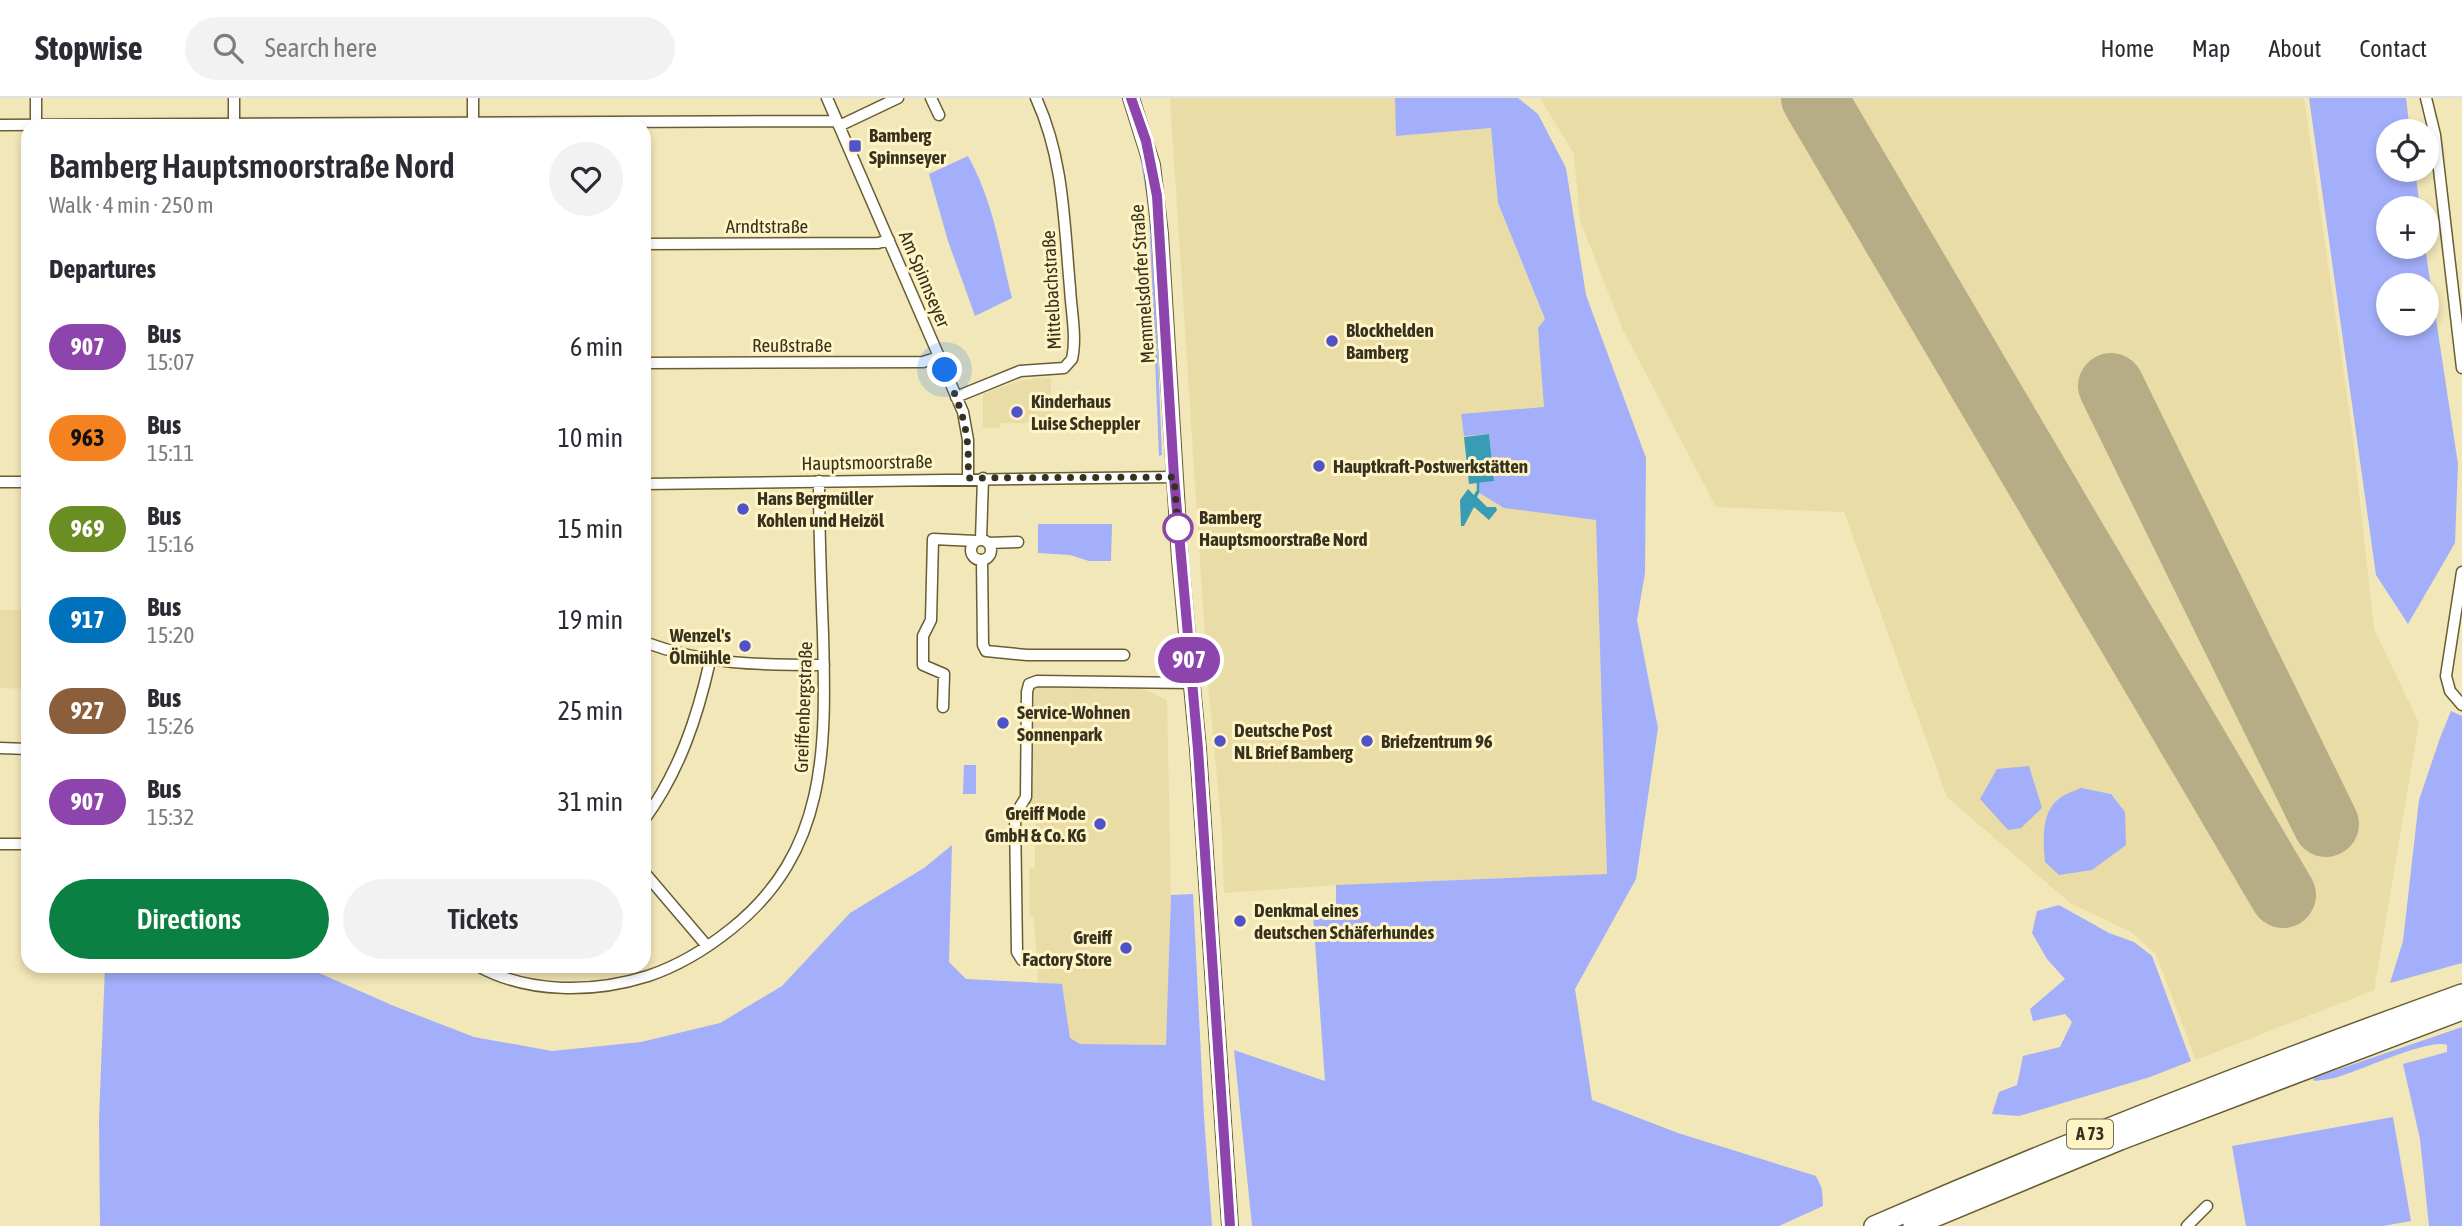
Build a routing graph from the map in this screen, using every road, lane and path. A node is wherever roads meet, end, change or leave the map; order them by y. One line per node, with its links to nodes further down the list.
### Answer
1 (36, 98): 11 (street)
2 (234, 98): 12 (street)
3 (473, 98): 13 (street)
4 (827, 98): 14 (street, Am Spinnseyer)
5 (898, 98): 14 (street)
6 (932, 98): 10 (street)
7 (1036, 98): 24 (street, Mittelbachstraße)
8 (1131, 98): 25 (main road, Memmelsdorfer Straße)
9 (2426, 98): 20 (street)
10 (939, 115)
11 (36, 119)
12 (234, 119)
13 (473, 119)
14 (838, 124): 17 (street); 18 (street, Am Spinnseyer)
15 (0, 125): 16 (street)
16 (21, 125)
17 (651, 125)
18 (889, 240): 19 (street, Arndtstraße); 21 (street, Am Spinnseyer)
19 (651, 244)
20 (2459, 313): 23 (street)
21 (939, 357): 22 (street, Reußstraße); 24 (street, Am Spinnseyer)
22 (651, 363)
23 (2462, 368)
24 (956, 397): 26 (street, Am Spinnseyer)
25 (1174, 477): 27 (street, Hauptsmoorstraße); 40 (main road, Memmelsdorfer Straße)
26 (968, 478): 27 (street, Hauptsmoorstraße); 28 (street, Hauptsmoorstraße)
27 (983, 478): 32 (street)
28 (820, 481): 31 (street, Hauptsmoorstraße); 39 (street, Greiffenbergstraße)
29 (0, 482): 30 (street)
30 (21, 482)
31 (651, 484)
32 (982, 541): 33 (street); 34 (street); 34 (street); 42 (street)
33 (1018, 542)
34 (982, 560): 37 (street)
35 (2462, 572): 41 (street)
36 (651, 644): 38 (street)
37 (1124, 655)
38 (710, 661): 39 (street); 45 (street)
39 (824, 665): 49 (street, Greiffenbergstraße)
40 (1191, 683): 50 (street); 55 (main road, Memmelsdorfer Straße)
41 (2462, 705)
42 (943, 707)
43 (0, 748): 44 (street)
44 (21, 749)
45 (651, 809)
46 (0, 844): 47 (street)
47 (21, 844)
48 (651, 880): 49 (street)
49 (707, 946): 51 (street, Greiffenbergstraße)
50 (1022, 960)
51 (495, 973)
52 (2462, 994): 56 (highway, A 73)
53 (2462, 1010): 57 (highway, A 73)
54 (2207, 1206): 58 (street)
55 (1230, 1226)
56 (1874, 1226)
57 (1913, 1226)
58 (2187, 1226)

